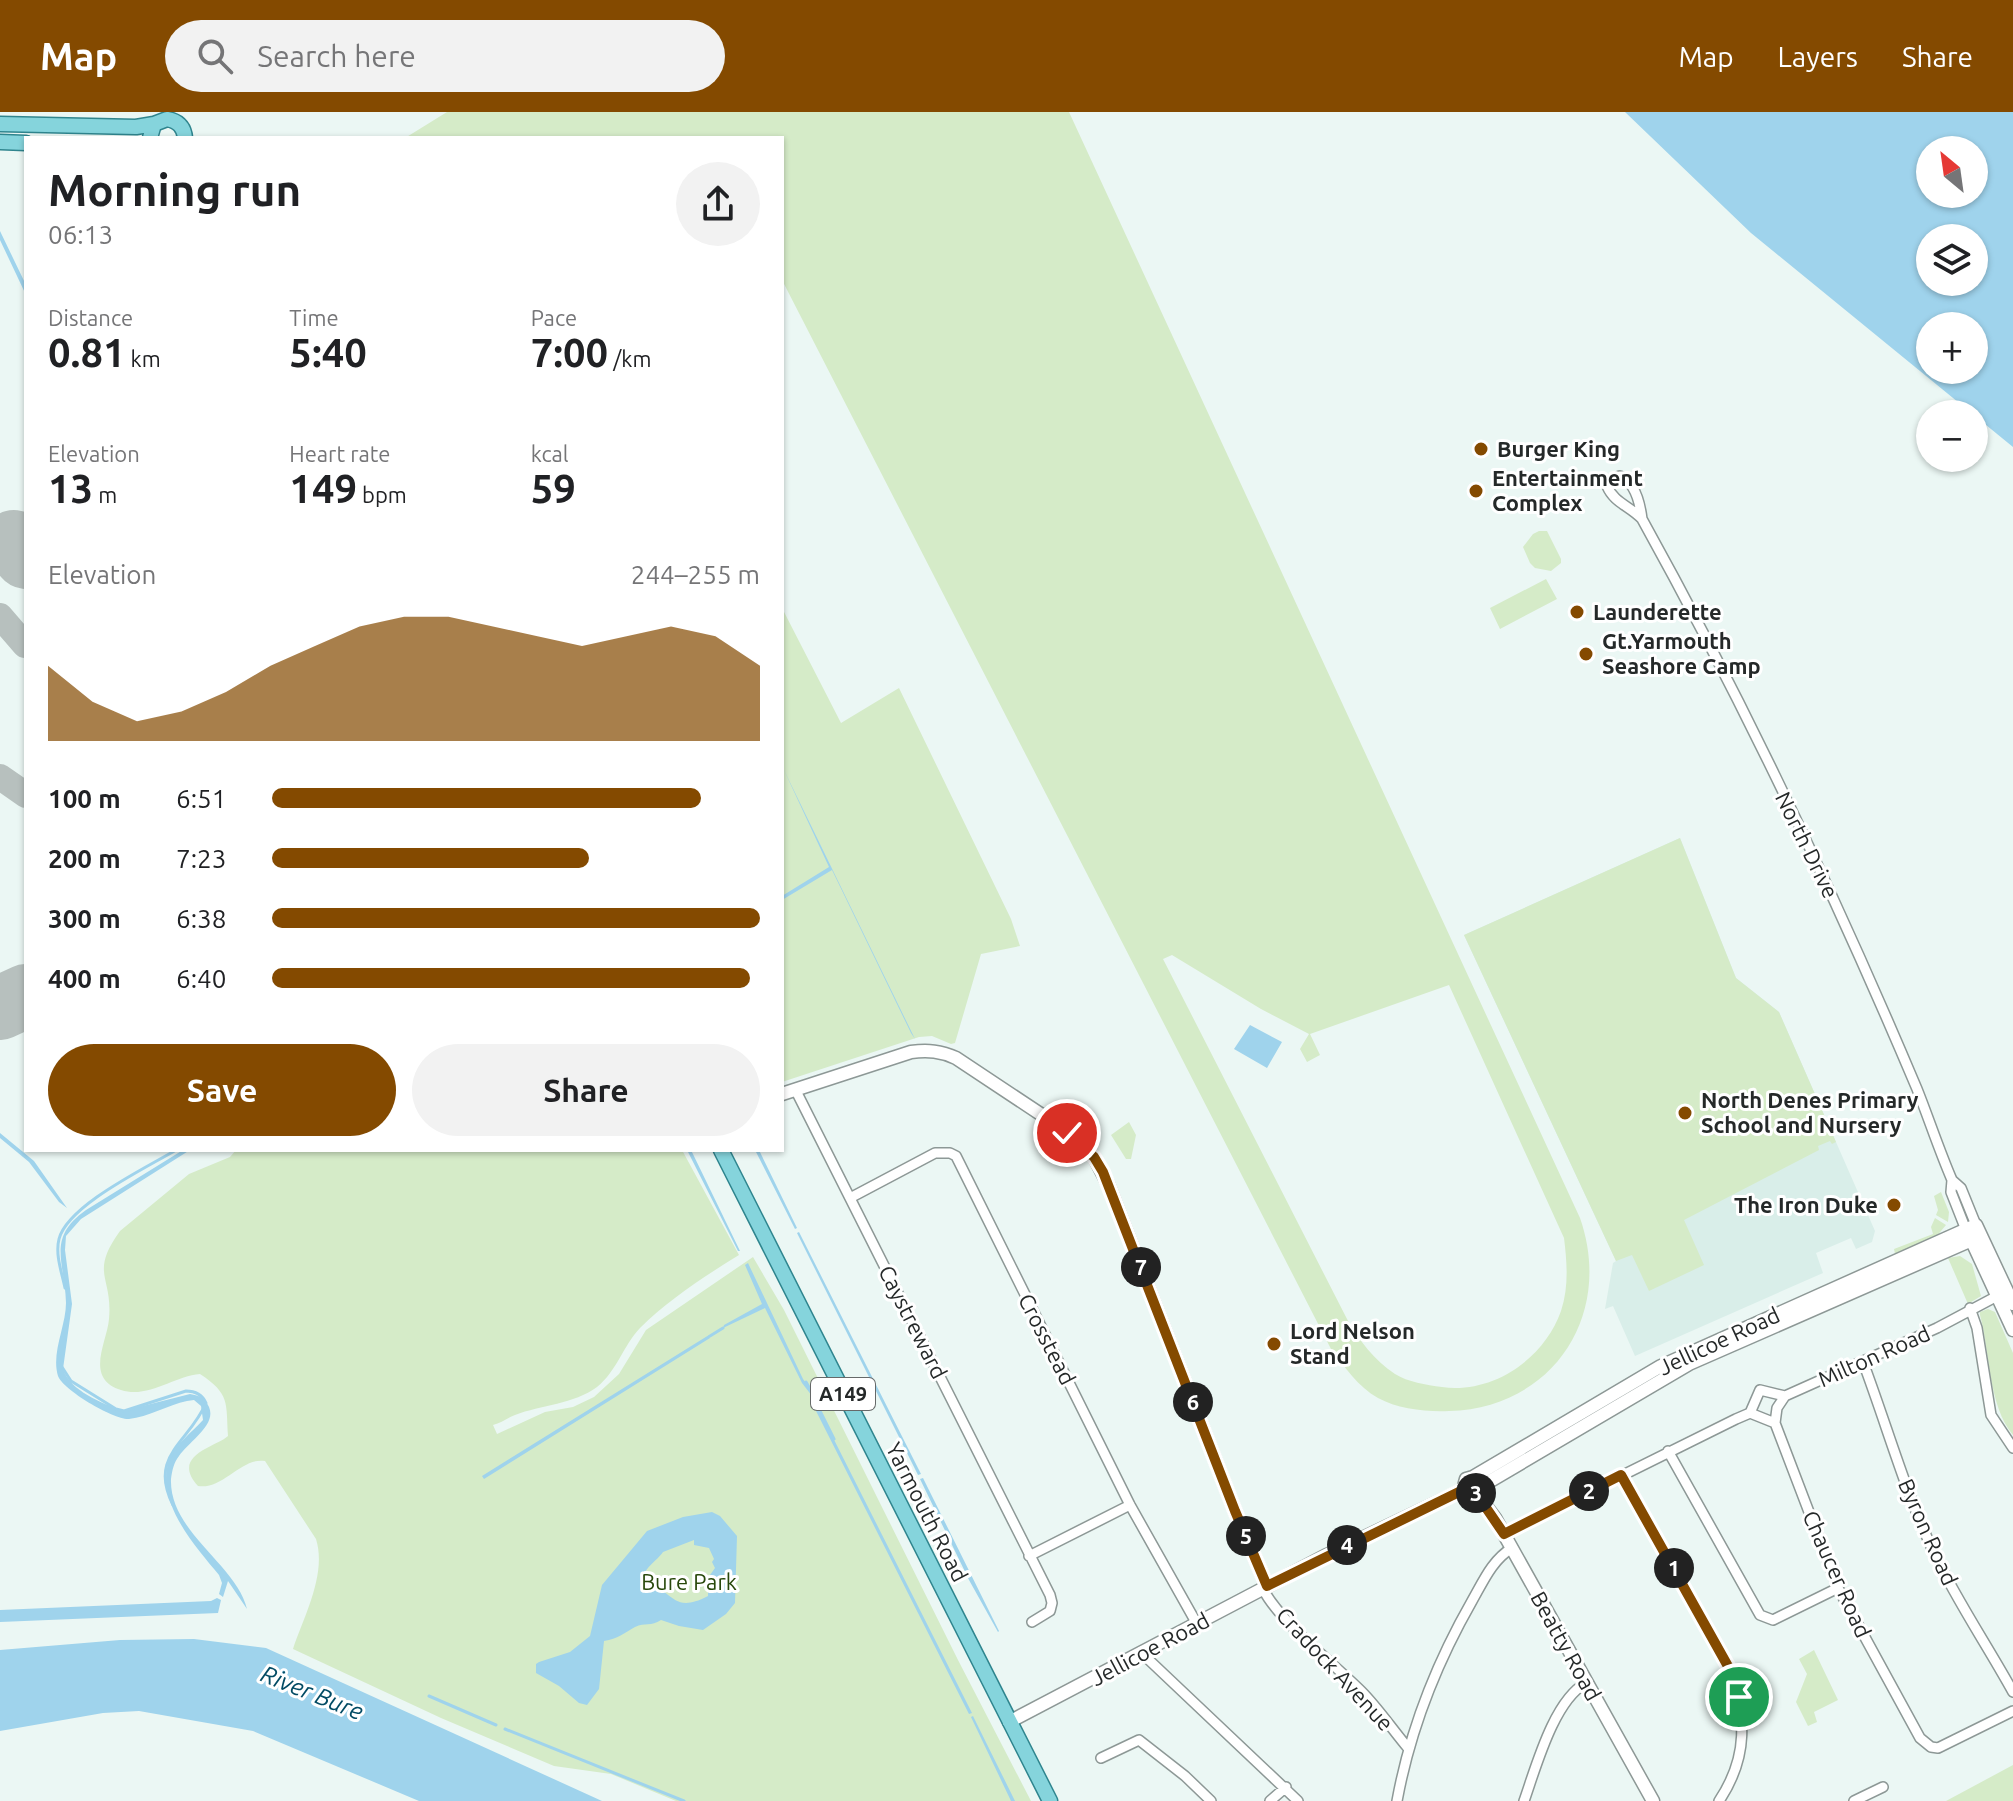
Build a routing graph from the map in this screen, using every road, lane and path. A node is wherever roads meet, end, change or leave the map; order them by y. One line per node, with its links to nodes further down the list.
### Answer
1 (178, 117): 3 (main road); 4 (main road)
2 (0, 124): 3 (main road)
3 (155, 124)
4 (185, 136)
5 (0, 142): 6 (main road)
6 (24, 143)
7 (1642, 519): 7 (street, North Drive); 11 (street, North Drive)
8 (788, 1092): 10 (street, Caystreward); 27 (street)
9 (722, 1152): 35 (main road, Yarmouth Road / A149)
10 (850, 1198): 23 (street, Crosstead); 26 (street, Caystreward)
11 (1974, 1233): 12 (street, North Drive); 22 (street, Jellicoe Road)
12 (2006, 1297): 13 (street, Milton Road); 14 (street, North Drive)
13 (1970, 1308): 15 (street, Milton Road); 19 (street)
14 (2013, 1330)
15 (1863, 1362): 16 (street, Milton Road); 33 (street, Byron Road)
16 (1785, 1396): 17 (street, Milton Road); 18 (street)
17 (1750, 1413): 18 (street); 20 (street)
18 (1775, 1423): 28 (street, Chaucer Road)
19 (2013, 1448)
20 (1668, 1451): 21 (street); 28 (street)
21 (1621, 1475): 24 (street); 47 (street)
22 (1473, 1487): 24 (street, Beatty Road); 27 (street, Jellicoe Road)
23 (1130, 1505): 26 (street); 30 (street, Crosstead)
24 (1504, 1534): 25 (street, Beatty Road)
25 (1512, 1548): 32 (street, Beatty Road); 36 (street)
26 (1029, 1556): 29 (street, Caystreward)
27 (1265, 1587): 30 (street, Jellicoe Road); 36 (street, Cradock Avenue)
28 (1838, 1588): 34 (street, Chaucer Road)
29 (1032, 1622)
30 (1197, 1624): 31 (street, Jellicoe Road)
31 (1144, 1652): 35 (street, Jellicoe Road); 38 (street)
32 (1586, 1683): 45 (street); 46 (street, Beatty Road)
33 (2013, 1692)
34 (2013, 1711)
35 (1009, 1722): 40 (main road, A149)
36 (1408, 1748): 44 (street)
37 (1101, 1758): 41 (street)
38 (1286, 1787): 42 (street); 43 (street)
39 (1883, 1787): 48 (street)
40 (1050, 1801)
41 (1211, 1801)
42 (1270, 1801)
43 (1298, 1801)
44 (1397, 1801)
45 (1524, 1801)
46 (1653, 1801)
47 (1719, 1801)
48 (1854, 1801)

